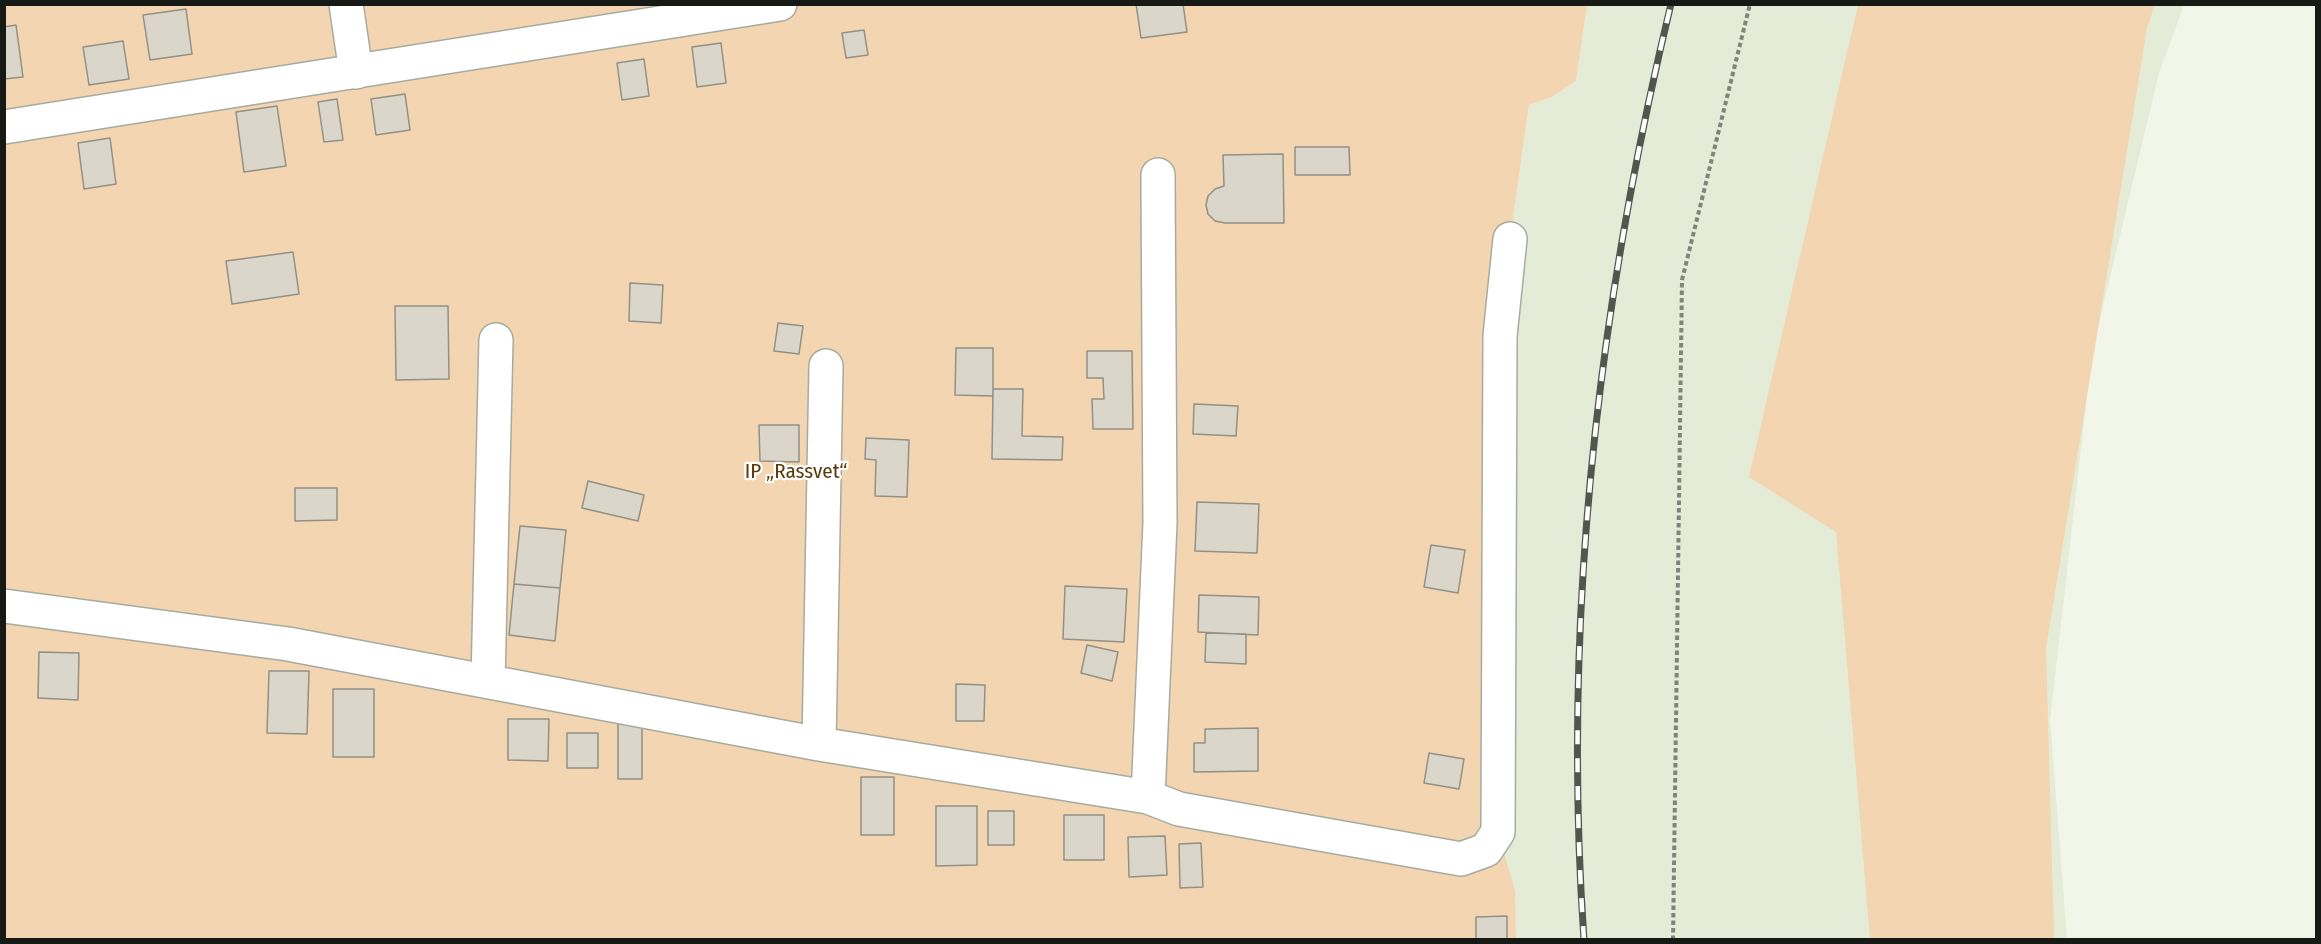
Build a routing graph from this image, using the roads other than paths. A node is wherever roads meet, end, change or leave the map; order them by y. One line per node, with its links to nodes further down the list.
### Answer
1 (346, 4): 3 (street)
2 (780, 4): 3 (street)
3 (356, 72): 4 (street)
4 (4, 127)
5 (1158, 175): 12 (street)
6 (1510, 239): 12 (street)
7 (496, 340): 10 (street)
8 (826, 366): 11 (street)
9 (4, 606): 10 (street)
10 (488, 682): 11 (street)
11 (819, 744): 12 (street)
12 (1148, 797)

